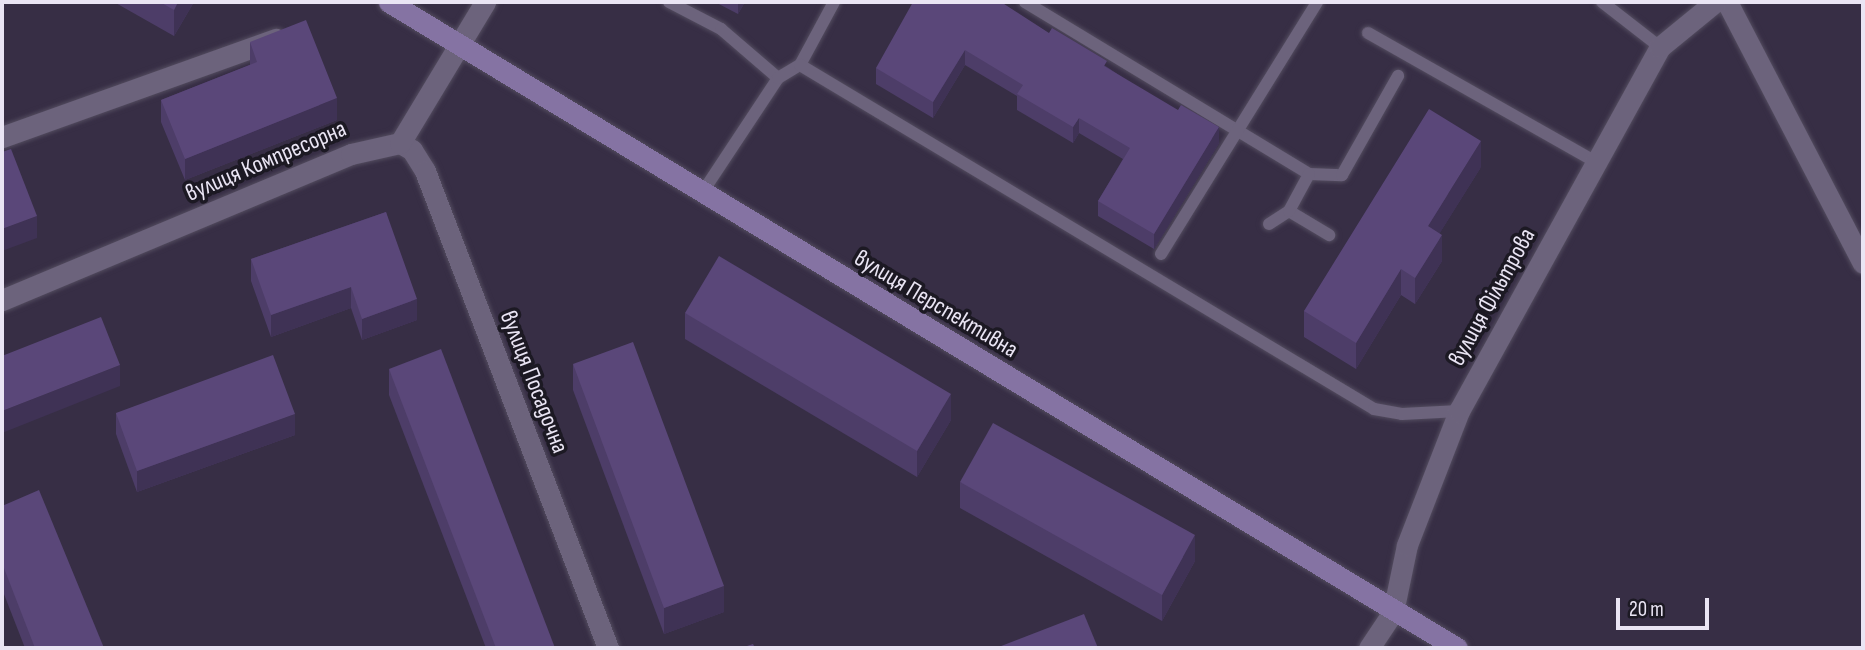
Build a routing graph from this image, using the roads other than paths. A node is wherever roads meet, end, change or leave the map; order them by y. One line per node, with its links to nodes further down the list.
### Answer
1 (389, 2): 12 (street, вулиця Перспективна)
2 (485, 2): 12 (street)
3 (669, 2): 16 (lane)
4 (834, 2): 14 (lane)
5 (1025, 2): 17 (lane)
6 (1317, 2): 17 (lane)
7 (1602, 2): 13 (lane)
8 (1716, 2): 13 (street, вулиця Фільтрова)
9 (1727, 2): 27 (street)
10 (295, 32): 18 (street)
11 (1368, 33): 20 (lane)
12 (459, 46): 19 (street); 22 (street, вулиця Перспективна)
13 (1660, 47): 20 (street, вулиця Фільтрова)
14 (800, 65): 16 (lane); 29 (lane)
15 (1398, 76): 21 (lane)
16 (778, 78): 22 (lane)
17 (1238, 130): 21 (lane); 26 (lane)
18 (2, 137)
19 (400, 143): 28 (street, вулиця Компресорна); 31 (street, вулиця Посадочна)
20 (1596, 162): 29 (street, вулиця Фільтрова)
21 (1309, 174): 23 (lane)
22 (702, 193): 30 (street, вулиця Перспективна)
23 (1289, 211): 24 (lane); 25 (lane)
24 (1269, 224)
25 (1329, 235)
26 (1161, 254)
27 (1863, 263)
28 (2, 300)
29 (1459, 411): 30 (street, вулиця Фільтрова)
30 (1393, 612): 32 (street, вулиця Фільтрова); 33 (street, вулиця Перспективна)
31 (608, 648)
32 (1369, 648)
33 (1457, 648)

